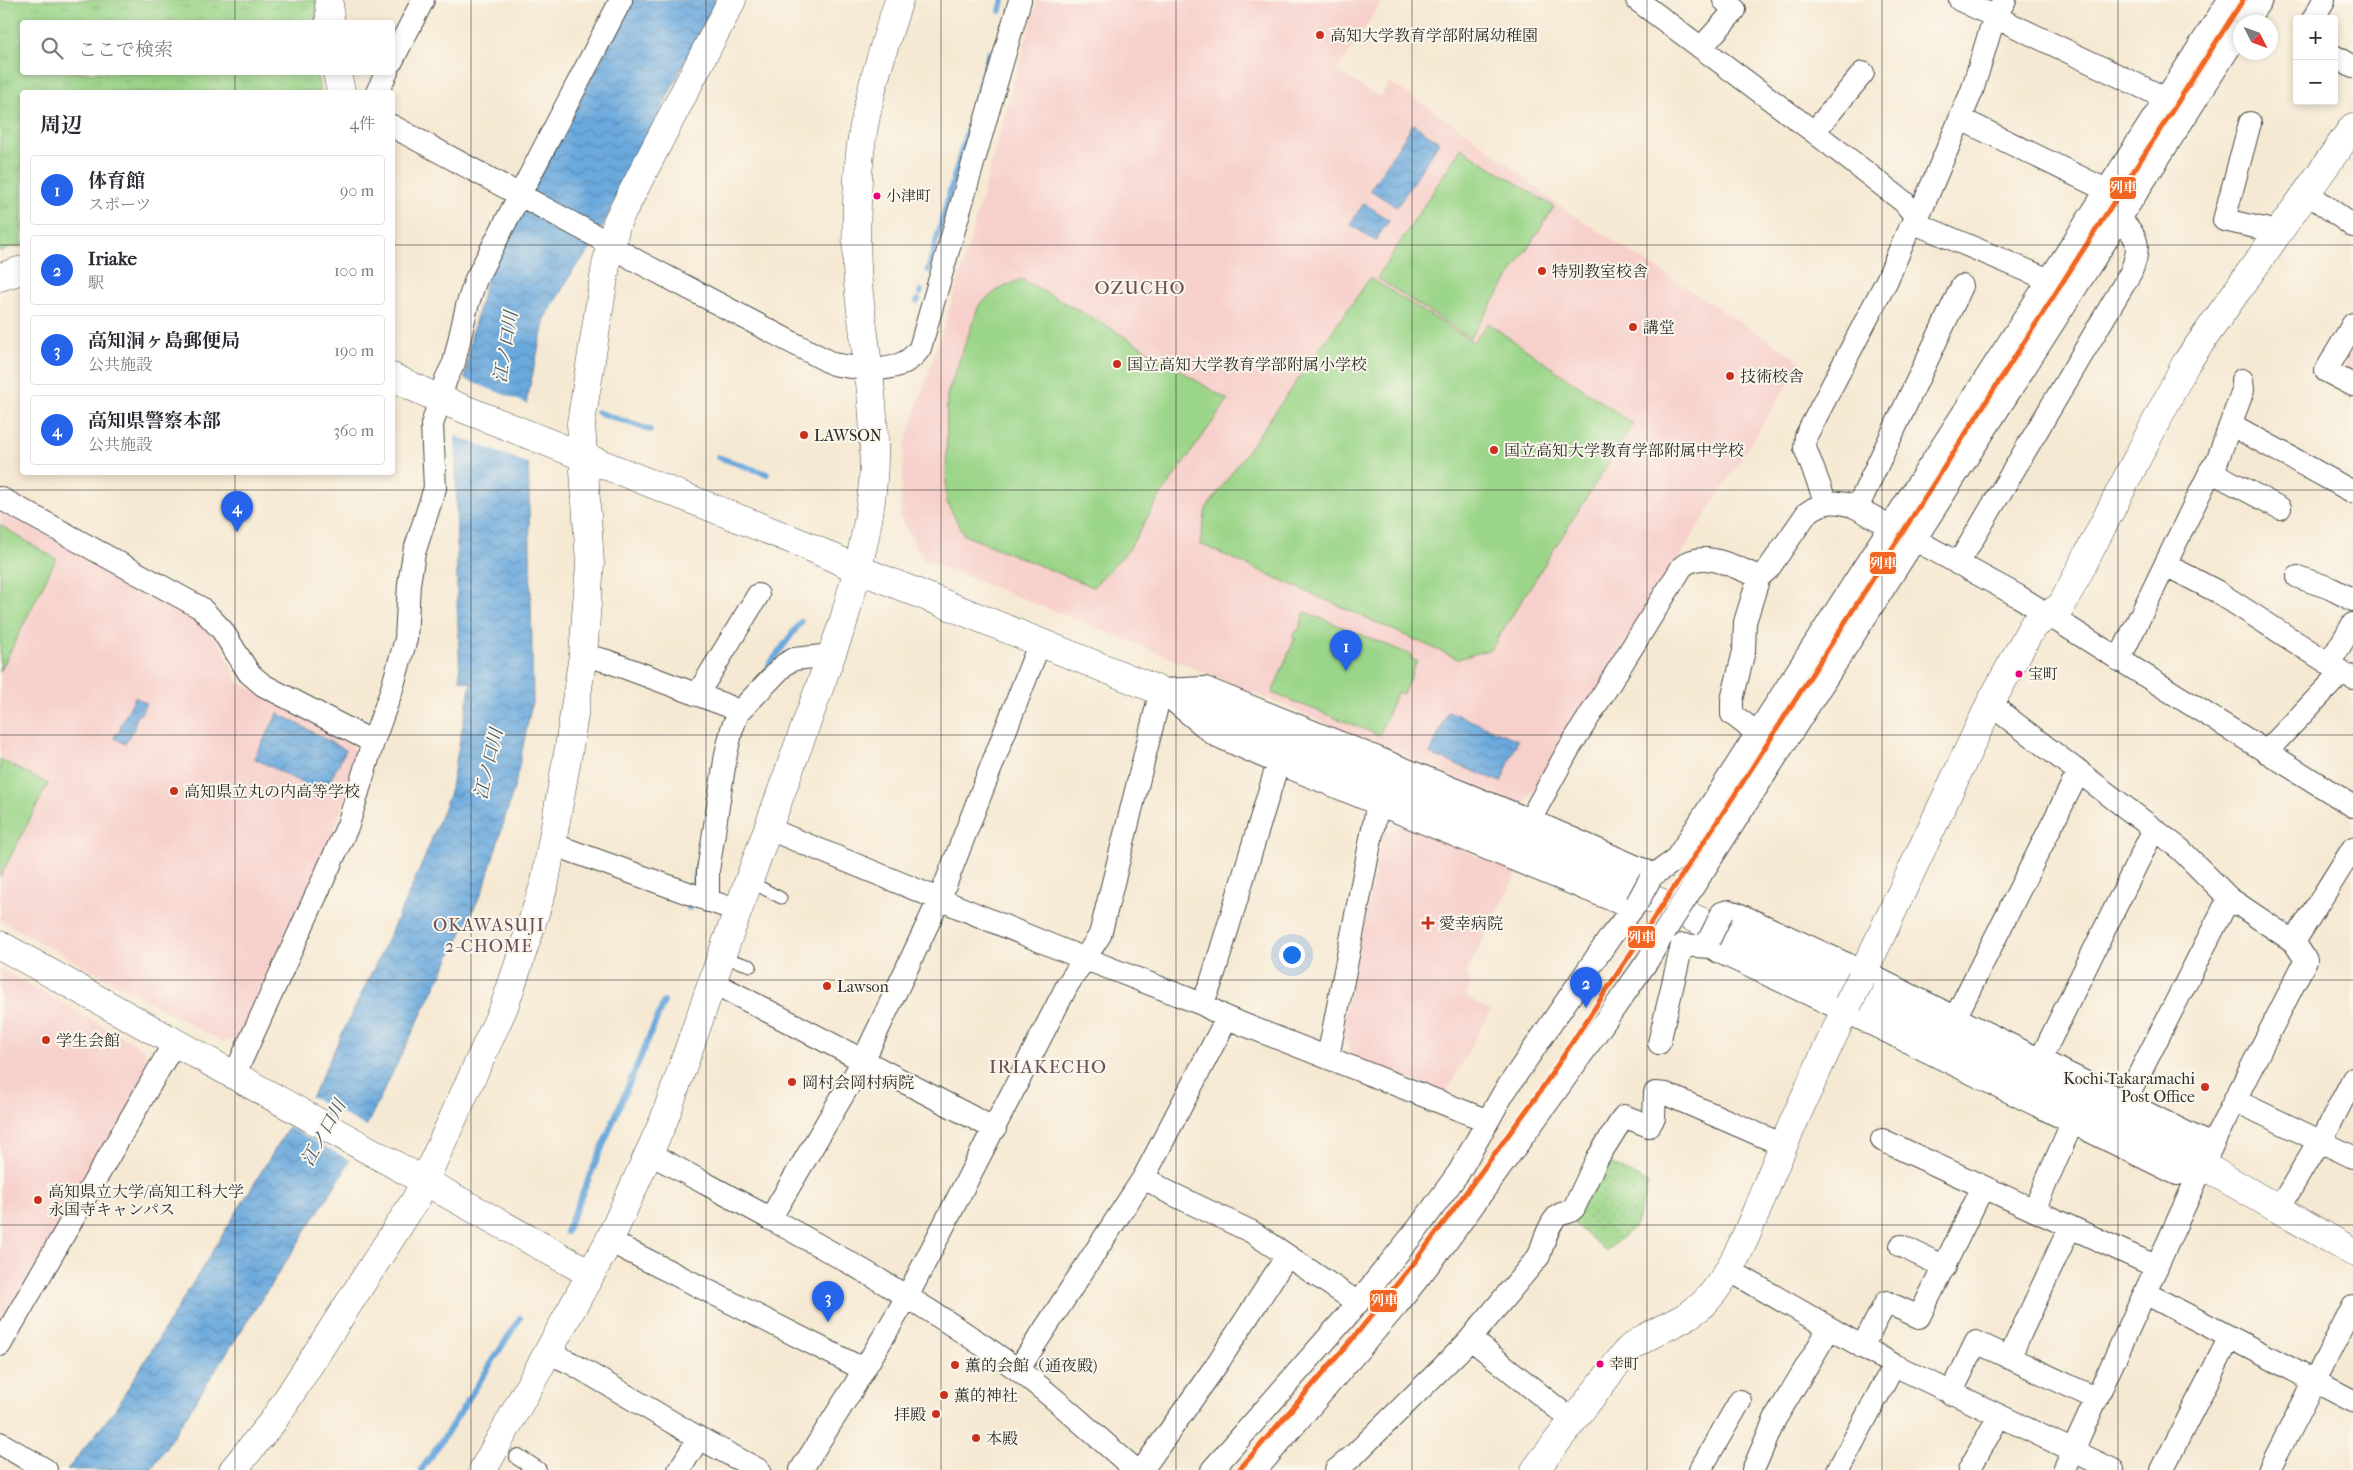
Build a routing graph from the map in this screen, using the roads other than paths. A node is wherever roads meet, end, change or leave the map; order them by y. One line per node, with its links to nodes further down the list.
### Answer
1 (329, 0): 14 (street)
2 (423, 0): 17 (street)
3 (621, 0): 33 (street)
4 (732, 0): 38 (street)
5 (899, 0): 44 (street)
6 (1020, 0): 44 (street)
7 (1637, 0): 16 (street)
8 (1724, 0): 16 (street)
9 (1960, 0): 12 (street)
10 (2229, 0): 25 (street)
11 (2324, 0): 13 (street)
12 (2000, 9): 25 (street); 26 (street)
13 (2315, 15)
14 (330, 20)
15 (2233, 42): 34 (street)
16 (1701, 48): 30 (street)
17 (395, 55)
18 (2338, 58): 19 (street)
19 (2353, 67)
20 (1863, 73): 30 (street)
21 (338, 75): 23 (street)
22 (386, 75): 24 (street)
23 (341, 90)
24 (378, 90)
25 (2167, 99): 31 (street)
26 (1960, 119): 31 (street); 35 (street)
27 (2250, 123): 37 (street)
28 (2353, 126): 32 (street)
29 (395, 128): 33 (street)
30 (1814, 132): 35 (street)
31 (2106, 190): 41 (street)
32 (2306, 192): 36 (street); 37 (street)
33 (522, 196): 38 (street); 48 (street)
34 (2120, 219): 58 (street); 59 (street)
35 (1917, 220): 41 (street); 54 (street)
36 (2353, 226)
37 (2278, 232): 66 (street)
38 (604, 241): 44 (street); 50 (street)
39 (20, 271): 40 (street)
40 (0, 277)
41 (2047, 279): 57 (street)
42 (1962, 286): 55 (street)
43 (2353, 324): 47 (street)
44 (869, 370): 61 (street)
45 (395, 378): 48 (street)
46 (2242, 380): 49 (street)
47 (2353, 385)
48 (446, 401): 50 (street); 78 (street)
49 (2232, 425): 51 (street); 52 (street)
50 (583, 456): 61 (street); 69 (street)
51 (2210, 471): 56 (street); 60 (street)
52 (2353, 492)
53 (0, 498): 78 (street)
54 (1826, 503): 55 (street); 62 (street)
55 (1857, 508): 57 (street)
56 (2280, 508)
57 (1890, 526): 58 (street); 77 (street)
58 (1914, 540): 59 (street); 177 (street, bridge)
59 (1958, 564): 66 (street)
60 (2166, 565): 71 (street); 72 (street)
61 (858, 569): 68 (street); 70 (street)
62 (1759, 578): 77 (street); 84 (street)
63 (2298, 578): 65 (street)
64 (758, 595): 74 (street)
65 (2353, 600)
66 (2049, 616): 71 (street); 75 (street)
67 (2353, 624): 72 (street)
68 (1040, 642): 73 (street); 93 (street)
69 (583, 655): 74 (street); 87 (street)
70 (832, 655): 76 (street); 85 (street)
71 (2119, 660): 79 (street)
72 (2341, 671): 79 (street)
73 (1161, 690): 80 (street); 84 (street); 101 (street); 126 (street)
74 (697, 695): 76 (street)
75 (1990, 702): 81 (street); 103 (street)
76 (733, 710): 91 (street)
77 (1757, 733): 89 (street)
78 (373, 742): 114 (street)
79 (2266, 752): 83 (street)
80 (1278, 763): 82 (street); 105 (street)
81 (2079, 771): 86 (street); 108 (street)
82 (1378, 803): 95 (street); 111 (street)
83 (2353, 806)
84 (1530, 820): 89 (street)
85 (769, 829): 90 (street); 93 (street)
86 (2154, 829): 94 (street); 112 (street)
87 (552, 844): 91 (street); 128 (street)
88 (2353, 848): 97 (street)
89 (1651, 877): 95 (street, bridge)
90 (749, 881): 92 (lane); 96 (street)
91 (699, 897): 96 (street)
92 (781, 898)
93 (940, 898): 101 (street); 113 (street)
94 (2229, 898): 97 (street); 117 (street)
95 (1634, 906): 118 (street)
96 (738, 911): 100 (street)
97 (2294, 942): 116 (street)
98 (1710, 944): 103 (street, bridge); 106 (street); 110 (street)
99 (0, 946): 109 (street)
100 (721, 956): 102 (lane); 104 (street)
101 (1086, 959): 105 (street); 120 (street)
102 (752, 966)
103 (1863, 975): 106 (street, bridge); 108 (street)
104 (712, 982): 113 (street); 124 (street)
105 (1202, 1004): 107 (street)
106 (1847, 1007): 119 (street); 123 (street)
107 (1227, 1018): 111 (street); 127 (street)
108 (1955, 1018): 112 (street)
109 (174, 1043): 114 (street); 149 (street)
110 (1659, 1043)
111 (1328, 1057): 118 (street)
112 (2040, 1060): 117 (street)
113 (863, 1061): 120 (street); 132 (street)
114 (234, 1076): 128 (street)
115 (2353, 1078): 122 (street)
116 (2234, 1100): 122 (street); 126 (street)
117 (2125, 1102): 126 (street)
118 (1488, 1121): 144 (street)
119 (2072, 1123): 126 (street); 131 (street)
120 (995, 1129): 143 (street)
121 (1882, 1140): 129 (street)
122 (2320, 1141): 125 (street); 130 (street)
123 (1783, 1145): 140 (street); 148 (street)
124 (649, 1153): 132 (street); 134 (street)
125 (2353, 1157)
126 (2204, 1165): 130 (street); 139 (street)
127 (1144, 1177): 137 (street); 155 (street)
128 (424, 1182): 141 (street); 168 (street)
129 (1983, 1187): 131 (street); 138 (street)
130 (2279, 1209): 136 (street)
131 (2034, 1210): 133 (street)
132 (770, 1219): 143 (street)
133 (2070, 1227): 139 (street); 152 (street)
134 (609, 1241): 141 (street); 154 (street)
135 (1901, 1246): 138 (street)
136 (2353, 1252)
137 (1288, 1256): 144 (street); 175 (street)
138 (1945, 1267): 150 (street)
139 (2157, 1267): 142 (street)
140 (1729, 1270): 146 (street); 162 (street)
141 (591, 1274): 151 (street)
142 (2145, 1293): 147 (street); 158 (street)
143 (907, 1297): 154 (street); 155 (street)
144 (1358, 1303): 176 (street)
145 (2353, 1306): 156 (street)
146 (1829, 1329): 150 (street); 181 (street)
147 (2230, 1338): 156 (street); 185 (street)
148 (1471, 1339): 162 (street); 178 (street)
149 (0, 1345)
150 (1862, 1348): 153 (street)
151 (549, 1353): 163 (street); 169 (street)
152 (2009, 1358): 157 (street); 158 (street)
153 (1894, 1365): 157 (street); 182 (street)
154 (863, 1369): 173 (street)
155 (1018, 1370): 174 (street)
156 (2314, 1381): 160 (street); 186 (street)
157 (1951, 1394): 161 (street)
158 (2097, 1399): 166 (street)
159 (1740, 1401): 180 (street)
160 (2353, 1401)
161 (1999, 1416): 166 (street); 183 (street)
162 (1574, 1421): 179 (street)
163 (699, 1438): 171 (street); 172 (street)
164 (0, 1443): 167 (street)
165 (518, 1457): 170 (street)
166 (2069, 1460): 184 (street)
167 (39, 1468)
168 (233, 1470)
169 (483, 1470)
170 (538, 1470)
171 (679, 1470)
172 (759, 1470)
173 (801, 1470)
174 (1136, 1470)
175 (1142, 1470)
176 (1212, 1470)
177 (1256, 1470)
178 (1336, 1470)
179 (1535, 1470)
180 (1700, 1470)
181 (1753, 1470)
182 (1838, 1470)
183 (1969, 1470)
184 (2113, 1470)
185 (2162, 1470)
186 (2269, 1470)

